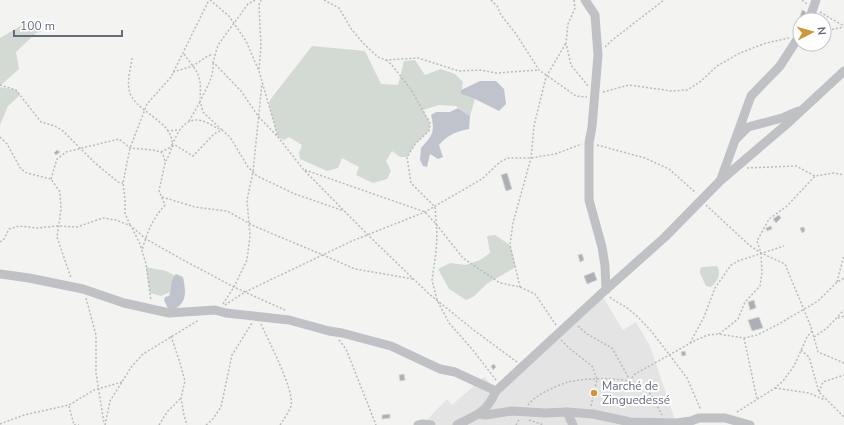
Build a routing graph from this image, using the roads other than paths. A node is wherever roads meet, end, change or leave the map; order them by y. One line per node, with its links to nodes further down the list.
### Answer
1 (584, 0): 8 (street)
2 (792, 45): 5 (street)
3 (843, 70): 4 (street)
4 (805, 107): 5 (street); 6 (street)
5 (734, 142): 6 (street)
6 (720, 181): 8 (street)
7 (0, 274): 9 (street)
8 (606, 290): 9 (street)
9 (499, 388): 11 (street)
10 (567, 412): 11 (street); 13 (street); 17 (street)
11 (479, 414): 16 (street)
12 (694, 422): 13 (street); 18 (street)
13 (618, 423)
14 (418, 425): 15 (street)
15 (431, 425)
16 (457, 425)
17 (573, 425)
18 (750, 425)

